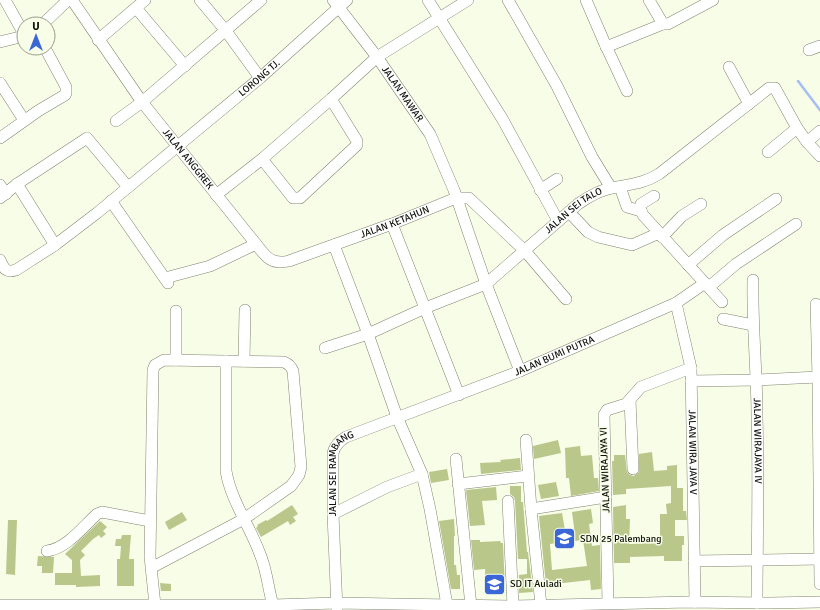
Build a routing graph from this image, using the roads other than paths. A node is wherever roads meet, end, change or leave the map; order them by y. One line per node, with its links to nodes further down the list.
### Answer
1 (5, 0): 17 (street)
2 (68, 0): 15 (street)
3 (72, 0): 21 (street, JALAN ANGGREK)
4 (145, 0): 14 (street)
5 (200, 0): 19 (street)
6 (261, 0): 19 (street)
7 (428, 0): 16 (street)
8 (468, 0): 16 (street)
9 (508, 0): 49 (street)
10 (586, 0): 24 (street)
11 (649, 0): 18 (street)
12 (713, 0): 18 (street)
13 (339, 2): 27 (street, JALAN MAWAR); 30 (street, LORONG TJ.)
14 (136, 8): 21 (street); 28 (street)
15 (51, 16)
16 (440, 17): 27 (street); 50 (street)
17 (16, 20)
18 (665, 24): 24 (street)
19 (226, 31): 28 (street); 30 (street)
20 (16, 37): 22 (street)
21 (98, 40): 34 (street, JALAN ANGGREK)
22 (0, 42)
23 (820, 46): 25 (street)
24 (606, 47): 32 (street)
25 (809, 50)
26 (49, 56): 36 (street)
27 (377, 57): 33 (street); 54 (street, JALAN MAWAR)
28 (186, 66): 34 (street)
29 (730, 67): 35 (street)
30 (260, 78): 42 (street, LORONG TJ.)
31 (0, 83): 36 (street)
32 (627, 91)
33 (332, 99): 45 (street); 45 (street)
34 (142, 102): 37 (street); 42 (street, JALAN ANGGREK)
35 (749, 104): 38 (street, JALAN SEI TALO); 49 (street, JALAN SEI TALO)
36 (24, 120): 40 (street)
37 (116, 121)
38 (797, 128): 41 (street, JALAN SEI TALO); 43 (street)
39 (820, 131): 41 (street)
40 (0, 138)
41 (807, 142): 44 (street, JALAN SEI TALO)
42 (177, 146): 48 (street, LORONG TJ.); 52 (street, JALAN ANGGREK)
43 (768, 152)
44 (820, 156)
45 (262, 159): 52 (street)
46 (557, 179): 50 (street)
47 (17, 184): 48 (street); 51 (street); 65 (street)
48 (128, 187): 56 (street, LORONG TJ.)
49 (616, 187): 58 (street); 59 (street, JALAN SEI TALO)
50 (540, 190): 60 (street)
51 (2, 192)
52 (216, 195): 64 (street, JALAN ANGGREK)
53 (654, 196): 58 (street)
54 (456, 198): 61 (street, JALAN KETAHUN); 67 (street); 71 (street, JALAN MAWAR)
55 (776, 199): 69 (street)
56 (111, 201): 64 (street); 65 (street, LORONG TJ.)
57 (701, 204): 63 (street)
58 (641, 211): 63 (street)
59 (568, 212): 60 (street, JALAN SEI TALO); 63 (street)
60 (558, 221): 67 (street, JALAN SEI TALO)
61 (392, 224): 66 (street, JALAN KETAHUN); 77 (street)
62 (796, 224): 72 (street, JALAN BUMI PUTRA)
63 (661, 235): 69 (street)
64 (256, 244): 66 (street, JALAN ANGGREK)
65 (55, 245): 68 (street, LORONG TJ.)
66 (334, 246): 82 (street)
67 (525, 251): 71 (street, JALAN SEI TALO); 73 (street)
68 (0, 260)
69 (688, 266): 72 (street)
70 (753, 280): 81 (street, JALAN WIRAJAYA IV)
71 (486, 284): 77 (street, JALAN SEI TALO); 88 (street, JALAN MAWAR)
72 (707, 285): 74 (street); 75 (street, JALAN BUMI PUTRA)
73 (566, 299)
74 (722, 302)
75 (676, 303): 87 (street, JALAN WIRA JAYA V); 88 (street, JALAN BUMI PUTRA)
76 (816, 304): 89 (street)
77 (425, 308): 82 (street, JALAN SEI TALO); 92 (street)
78 (245, 310): 86 (street)
79 (176, 311): 84 (street)
80 (722, 319): 81 (street)
81 (753, 324): 91 (street, JALAN WIRAJAYA IV)
82 (368, 334): 83 (street, JALAN SEI TALO); 94 (street)
83 (325, 348)
84 (176, 360): 85 (street); 106 (street)
85 (226, 361): 86 (street); 105 (street)
86 (244, 361): 105 (street)
87 (691, 368): 90 (street, JALAN WIRA JAYA V); 93 (street, JALAN WIRAJAYA VI)
88 (520, 371): 92 (street, JALAN BUMI PUTRA)
89 (818, 377): 91 (street); 108 (street)
90 (691, 380): 91 (street); 110 (street, JALAN WIRA JAYA V)
91 (757, 380): 109 (street, JALAN WIRAJAYA IV)
92 (459, 395): 94 (street, JALAN BUMI PUTRA)
93 (630, 400): 97 (street); 101 (street, JALAN WIRAJAYA VI)
94 (397, 417): 98 (street); 104 (street, JALAN SEI RAMBANG)
95 (526, 440): 99 (street)
96 (456, 459): 100 (street)
97 (633, 469)
98 (422, 474): 104 (street); 127 (street)
99 (528, 476): 100 (street); 103 (street)
100 (458, 484): 120 (street)
101 (606, 498): 103 (street); 114 (street, JALAN WIRAJAYA VI)
102 (508, 501): 121 (street)
103 (531, 509): 122 (street)
104 (333, 514): 126 (street, JALAN SEI RAMBANG)
105 (244, 519): 111 (street); 119 (street)
106 (150, 521): 107 (street); 111 (street)
107 (47, 551)
108 (819, 559): 109 (street); 112 (street)
109 (757, 560): 110 (street); 115 (street, JALAN WIRAJAYA IV)
110 (694, 561): 118 (street, JALAN WIRA JAYA V)
111 (151, 568): 117 (street)
112 (820, 584)
113 (820, 602): 123 (street)
114 (608, 603): 118 (street); 128 (street)
115 (757, 603): 118 (street); 123 (street)
116 (0, 605): 124 (street)
117 (155, 605): 124 (street); 125 (street)
118 (691, 605)
119 (273, 606): 125 (street); 126 (street)
120 (471, 606): 127 (street); 129 (street)
121 (513, 606): 122 (street); 129 (street)
122 (541, 606): 128 (street)
123 (770, 606)
124 (104, 607)
125 (180, 607)
126 (336, 607): 127 (street)
127 (441, 607)
128 (557, 607)
129 (492, 608)

